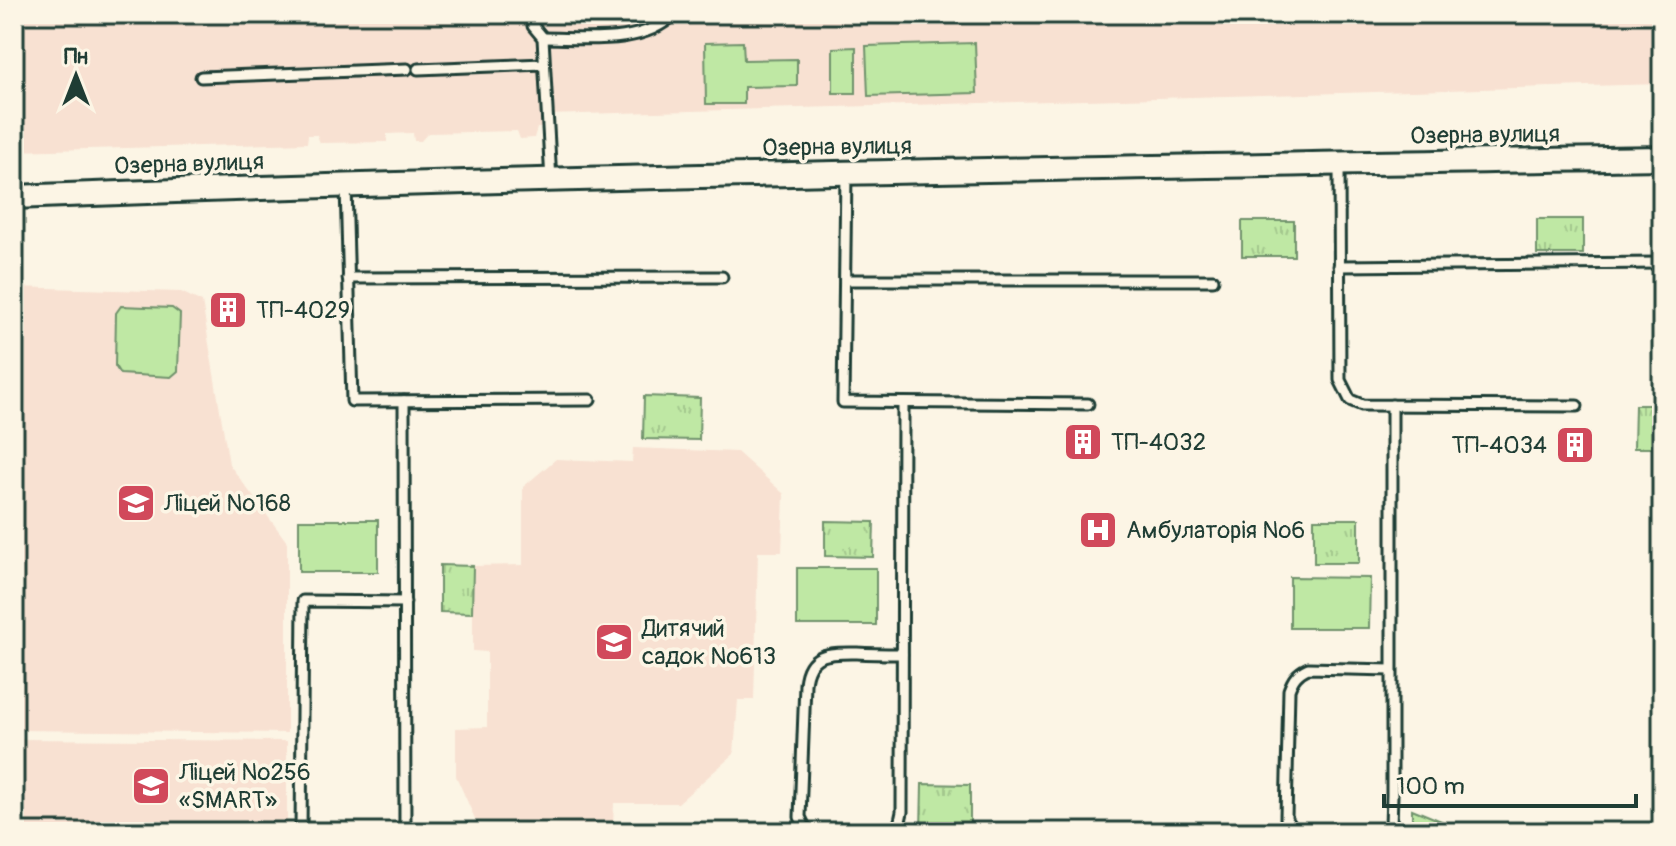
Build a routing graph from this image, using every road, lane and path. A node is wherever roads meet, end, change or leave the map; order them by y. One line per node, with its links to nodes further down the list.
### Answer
1 (532, 14): 3 (lane)
2 (674, 14): 3 (lane)
3 (543, 38): 4 (lane)
4 (544, 64): 5 (lane); 9 (lane)
5 (201, 77)
6 (1662, 158): 7 (street, Озерна вулиця)
7 (1339, 164): 8 (street, Озерна вулиця); 13 (lane)
8 (846, 173): 9 (street, Озерна вулиця); 16 (lane)
9 (551, 181): 10 (street, Озерна вулиця)
10 (346, 186): 11 (street, Озерна вулиця); 15 (lane)
11 (14, 197)
12 (1662, 263): 13 (lane)
13 (1339, 266): 22 (lane)
14 (722, 277): 15 (lane)
15 (348, 278): 19 (lane)
16 (845, 280): 17 (lane); 20 (lane)
17 (1213, 280)
18 (590, 400): 19 (lane)
19 (404, 401): 24 (lane)
20 (903, 403): 21 (lane); 25 (lane)
21 (1088, 404)
22 (1392, 405): 23 (lane); 26 (lane)
23 (1577, 406)
24 (405, 602): 27 (lane); 28 (lane)
25 (902, 654): 29 (lane); 30 (lane)
26 (1391, 670): 31 (lane); 32 (lane)
27 (323, 832)
28 (405, 832)
29 (807, 832)
30 (894, 832)
31 (1295, 832)
32 (1388, 832)

